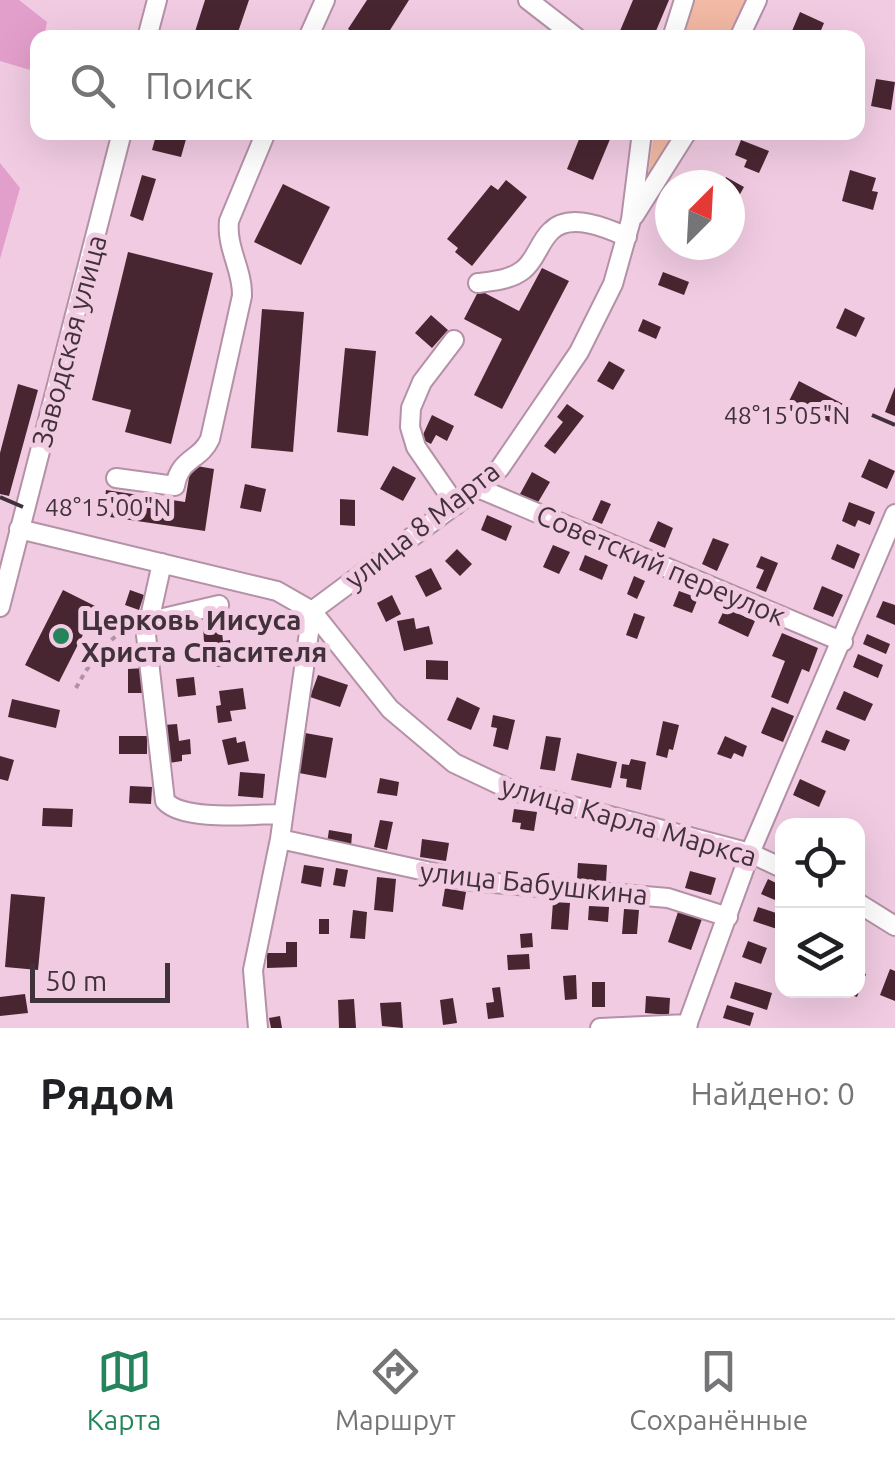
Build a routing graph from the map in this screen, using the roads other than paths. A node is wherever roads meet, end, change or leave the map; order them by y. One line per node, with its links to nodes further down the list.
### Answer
1 (157, 0): 6 (street)
2 (325, 0): 7 (street)
3 (528, 0): 8 (street)
4 (684, 0): 9 (street)
5 (757, 0): 10 (street)
6 (149, 30)
7 (312, 30)
8 (567, 30)
9 (675, 30)
10 (742, 30)
11 (120, 140): 22 (street, Заводская улица)
12 (263, 140): 18 (street)
13 (641, 140): 15 (street, улица 8 Марта)
14 (682, 140): 15 (street, улица 8 Марта)
15 (629, 228): 16 (street); 19 (street, улица 8 Марта)
16 (478, 283)
17 (454, 340): 20 (street)
18 (116, 478)
19 (478, 488): 20 (street, улица 8 Марта); 28 (street, Советский переулок)
20 (456, 504): 26 (street, улица 8 Марта)
21 (895, 514): 28 (street)
22 (19, 529): 23 (street, улица Карла Маркса); 25 (street, Заводская улица)
23 (162, 564): 26 (street, улица Карла Маркса); 27 (street)
24 (219, 605): 27 (street)
25 (0, 607)
26 (312, 611): 29 (street); 31 (street, улица Карла Маркса)
27 (143, 623): 29 (street)
28 (843, 642): 31 (street)
29 (283, 814): 30 (street)
30 (280, 838): 34 (street, улица Бабушкина); 37 (street)
31 (750, 853): 32 (street, улица Карла Маркса); 34 (street)
32 (775, 865)
33 (865, 907): 35 (street)
34 (728, 917): 36 (street)
35 (895, 926)
36 (687, 1026): 38 (street)
37 (258, 1028)
38 (600, 1028)

